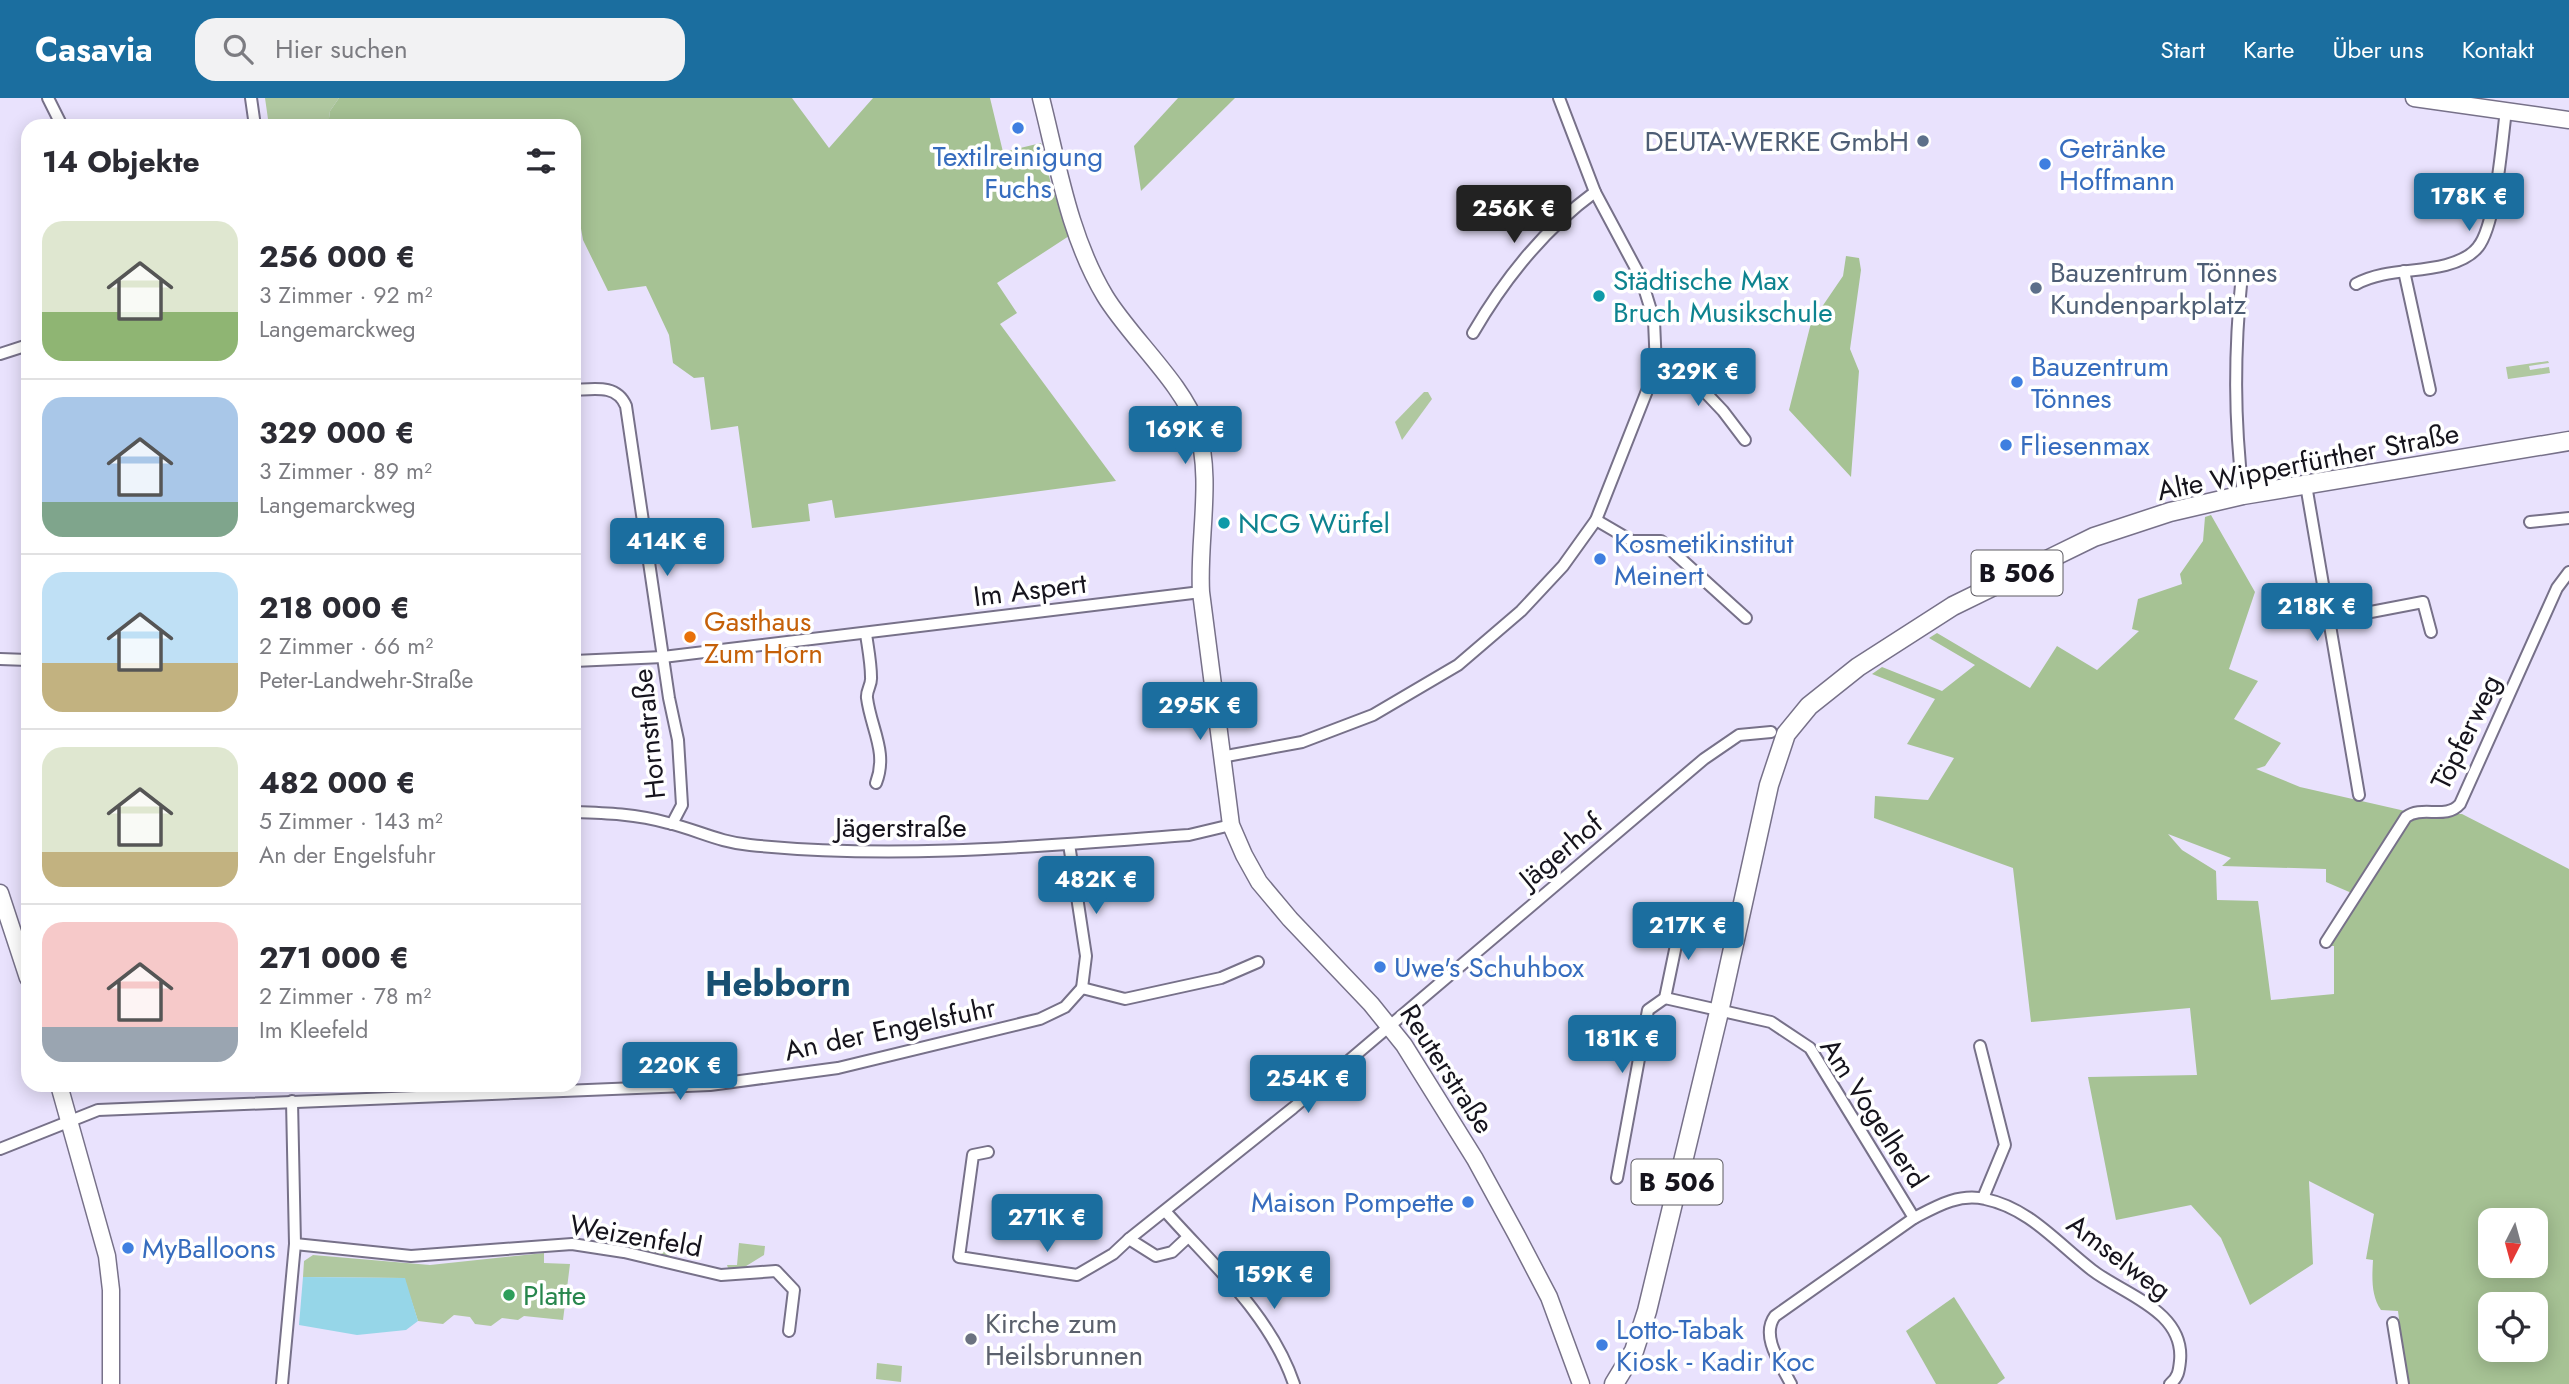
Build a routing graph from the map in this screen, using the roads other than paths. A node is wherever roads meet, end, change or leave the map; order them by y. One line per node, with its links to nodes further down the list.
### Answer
1 (48, 98): 7 (street)
2 (251, 98): 8 (street)
3 (1041, 98): 28 (street, Reuterstraße)
4 (1559, 98): 10 (street)
5 (2414, 98): 6 (street)
6 (2506, 110): 9 (street); 11 (street)
7 (58, 119)
8 (254, 119)
9 (2569, 120)
10 (1595, 192): 14 (street); 17 (street)
11 (2404, 271): 13 (street); 19 (street)
12 (2242, 274): 23 (street)
13 (2356, 284)
14 (1473, 333)
15 (21, 347): 16 (street)
16 (0, 354)
17 (1656, 368): 20 (street); 25 (street)
18 (581, 390): 33 (street, Hornstraße)
19 (2430, 390)
20 (1745, 440)
21 (2569, 441): 22 (main road, Alte Wipperfürther Straße / B 506)
22 (2306, 485): 23 (main road, Alte Wipperfürther Straße / B 506); 30 (street)
23 (2243, 495): 52 (main road, Alte Wipperfürther Straße / B 506)
24 (2569, 518): 26 (street)
25 (1595, 520): 29 (street); 38 (street)
26 (2530, 522)
27 (2569, 572): 47 (street, Töpferweg)
28 (1201, 592): 32 (street, Im Aspert); 38 (street, Reuterstraße)
29 (1746, 618)
30 (2329, 620): 31 (street); 40 (street)
31 (2431, 632)
32 (866, 634): 33 (street, Im Aspert); 39 (street)
33 (663, 657): 36 (street, Im Aspert); 42 (street, Hornstraße)
34 (0, 659): 35 (street)
35 (21, 660)
36 (581, 661)
37 (1771, 732): 53 (street, Jägerhof)
38 (1221, 757): 43 (street, Reuterstraße)
39 (876, 783)
40 (2359, 795)
41 (581, 812): 42 (street, Jägerstraße)
42 (672, 824): 44 (street, Jägerstraße)
43 (1231, 825): 44 (street, Jägerstraße); 53 (street, Reuterstraße)
44 (1069, 844): 50 (street)
45 (0, 893): 48 (street)
46 (1681, 920): 51 (street)
47 (2326, 942)
48 (21, 957)
49 (1258, 962): 50 (street)
50 (1082, 988): 55 (street, An der Engelsfuhr)
51 (1665, 998): 52 (street, Am Vogelherd); 62 (street)
52 (1719, 1012): 65 (street, Am Vogelherd); 76 (main road, Alte Wipperfürther Straße / B 506)
53 (1389, 1025): 64 (street, Jägerhof); 75 (street, Reuterstraße)
54 (1980, 1046): 63 (street)
55 (581, 1090)
56 (61, 1092): 59 (street)
57 (527, 1092): 58 (street, An der Engelsfuhr)
58 (292, 1101): 59 (street, An der Engelsfuhr); 68 (street)
59 (69, 1120): 60 (street, An der Engelsfuhr); 72 (street)
60 (0, 1149)
61 (988, 1152): 67 (street, Jägerhof)
62 (1617, 1178)
63 (1983, 1198): 65 (street, Amselweg); 71 (street, Amselweg)
64 (1165, 1211): 66 (street); 67 (street, Jägerhof)
65 (1914, 1218): 77 (street, Am Vogelherd)
66 (1188, 1237): 67 (street); 74 (street)
67 (1129, 1239)
68 (295, 1244): 70 (street, Weizenfeld); 73 (street)
69 (2393, 1323): 78 (street)
70 (789, 1331)
71 (2175, 1383)
72 (111, 1384)
73 (282, 1384)
74 (1294, 1384)
75 (1581, 1384)
76 (1614, 1384)
77 (1791, 1384)
78 (2403, 1384)

